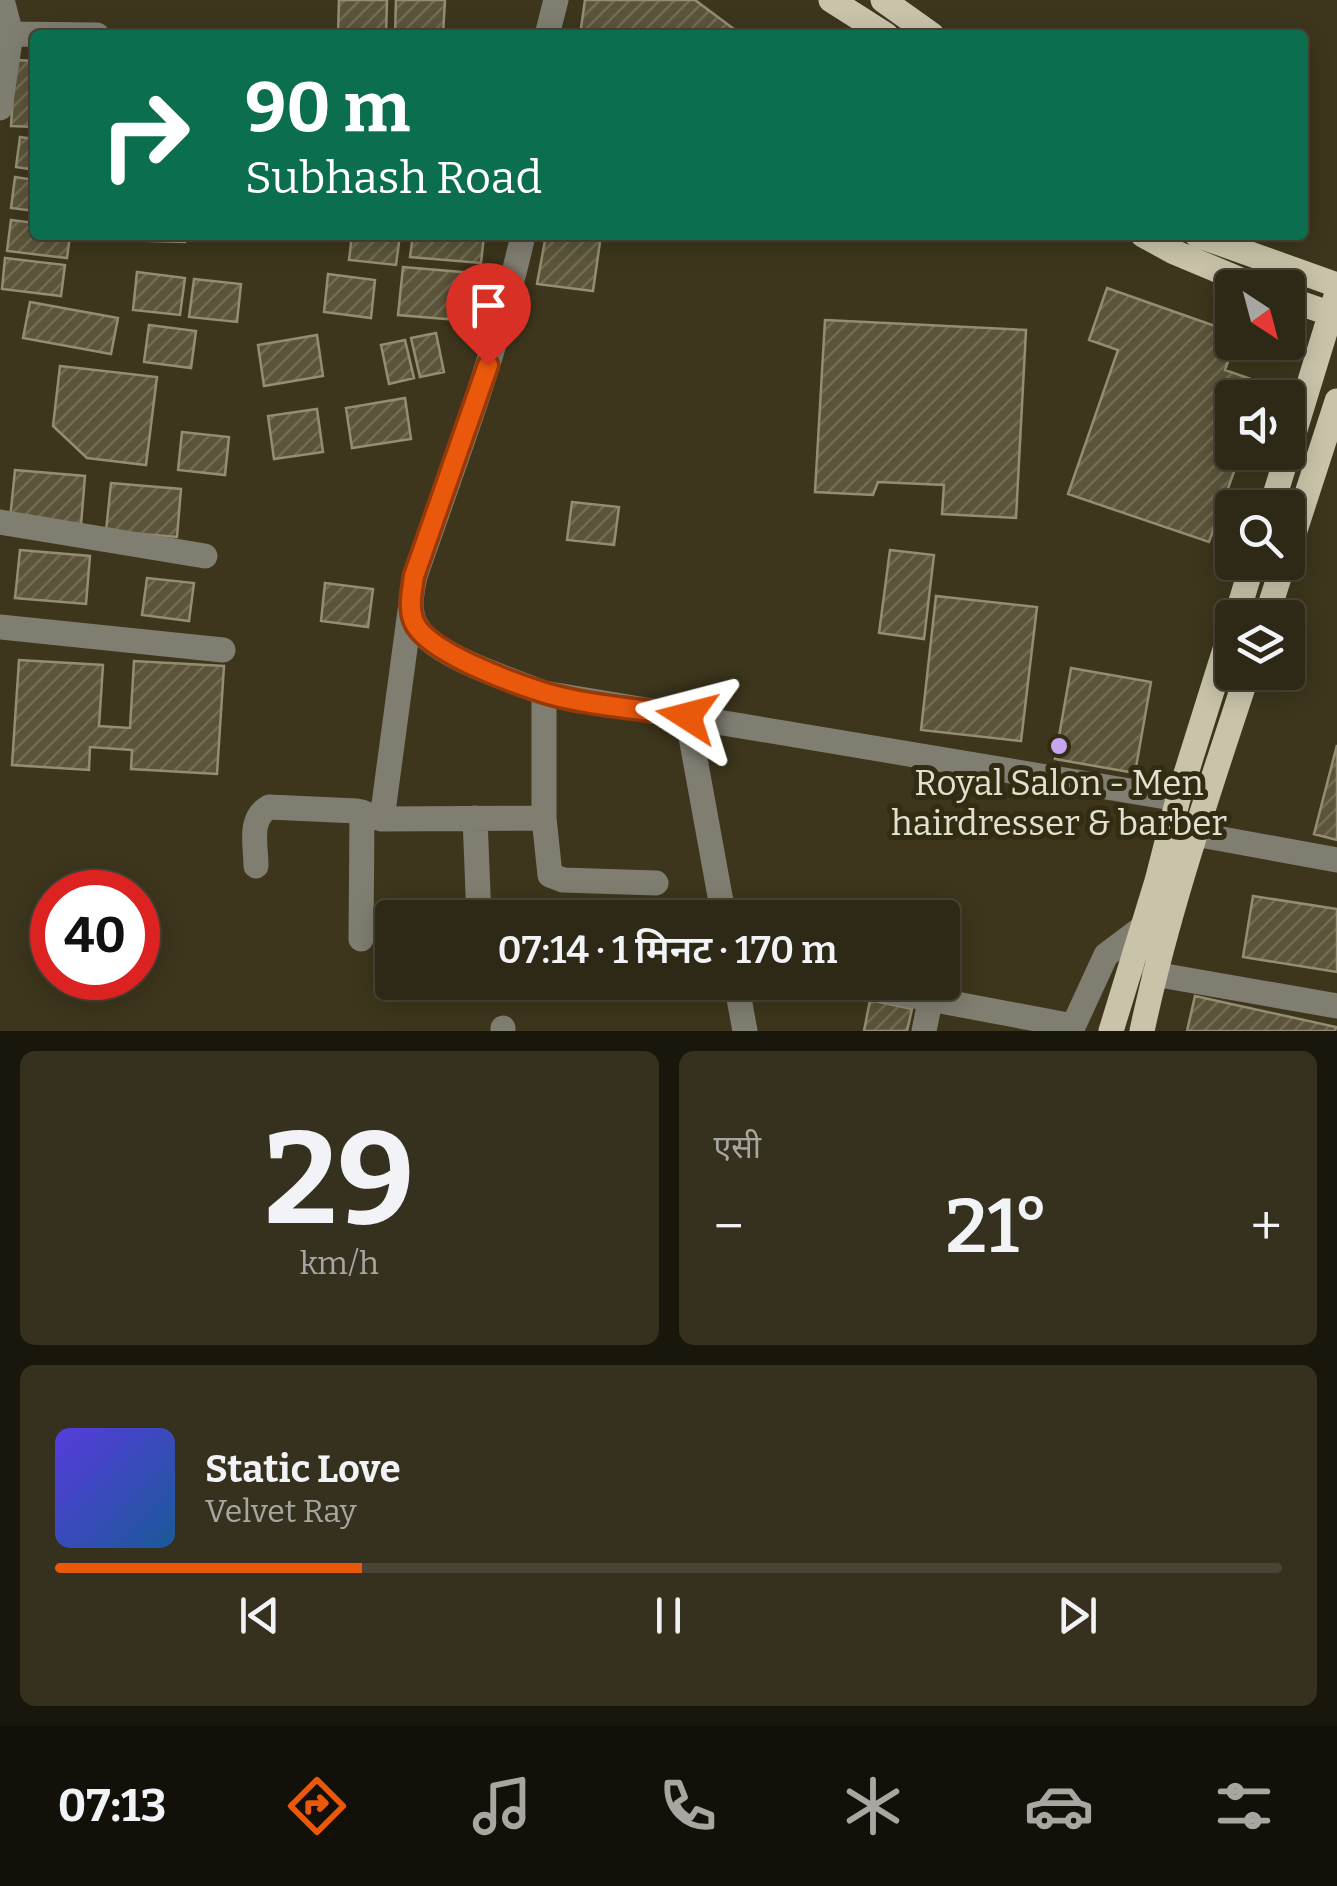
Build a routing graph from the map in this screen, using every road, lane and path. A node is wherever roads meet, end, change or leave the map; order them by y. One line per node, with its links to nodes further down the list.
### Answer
1 (2, 0): 9 (street)
2 (542, 0): 6 (street)
3 (556, 0): 6 (street)
4 (832, 0): 7 (main road)
5 (883, 0): 8 (main road)
6 (548, 30)
7 (878, 30)
8 (925, 30)
9 (12, 34): 10 (street); 11 (street)
10 (30, 34)
11 (0, 108)
12 (522, 240): 24 (street)
13 (1152, 240): 15 (main road)
14 (1211, 240): 16 (main road)
15 (1217, 270)
16 (1337, 285)
17 (1305, 302): 18 (main road)
18 (1335, 308): 20 (main road)
19 (1337, 401): 21 (main road)
20 (1277, 490)
21 (1305, 500)
22 (0, 522): 23 (street)
23 (205, 556)
24 (412, 595): 29 (street); 32 (street)
25 (0, 626): 26 (street)
26 (223, 650)
27 (1215, 681): 31 (main road)
28 (1242, 690): 35 (main road)
29 (544, 693): 30 (street); 34 (street)
30 (687, 716): 31 (street); 40 (street)
31 (1178, 798): 41 (main road)
32 (372, 816): 33 (street); 37 (street); 42 (street)
33 (475, 818): 34 (street); 39 (street)
34 (544, 818): 38 (street)
35 (1195, 834): 36 (street); 43 (main road)
36 (1337, 860)
37 (256, 866)
38 (656, 884)
39 (478, 900)
40 (721, 900)
41 (1142, 928): 48 (street); 51 (main road)
42 (361, 940)
43 (1154, 974): 47 (street); 52 (main road)
44 (739, 1000): 49 (street)
45 (925, 1000): 46 (street)
46 (930, 1001): 48 (street); 50 (street)
47 (1337, 1006)
48 (1072, 1028)
49 (745, 1031)
50 (924, 1031)
51 (1111, 1031)
52 (1142, 1031)

